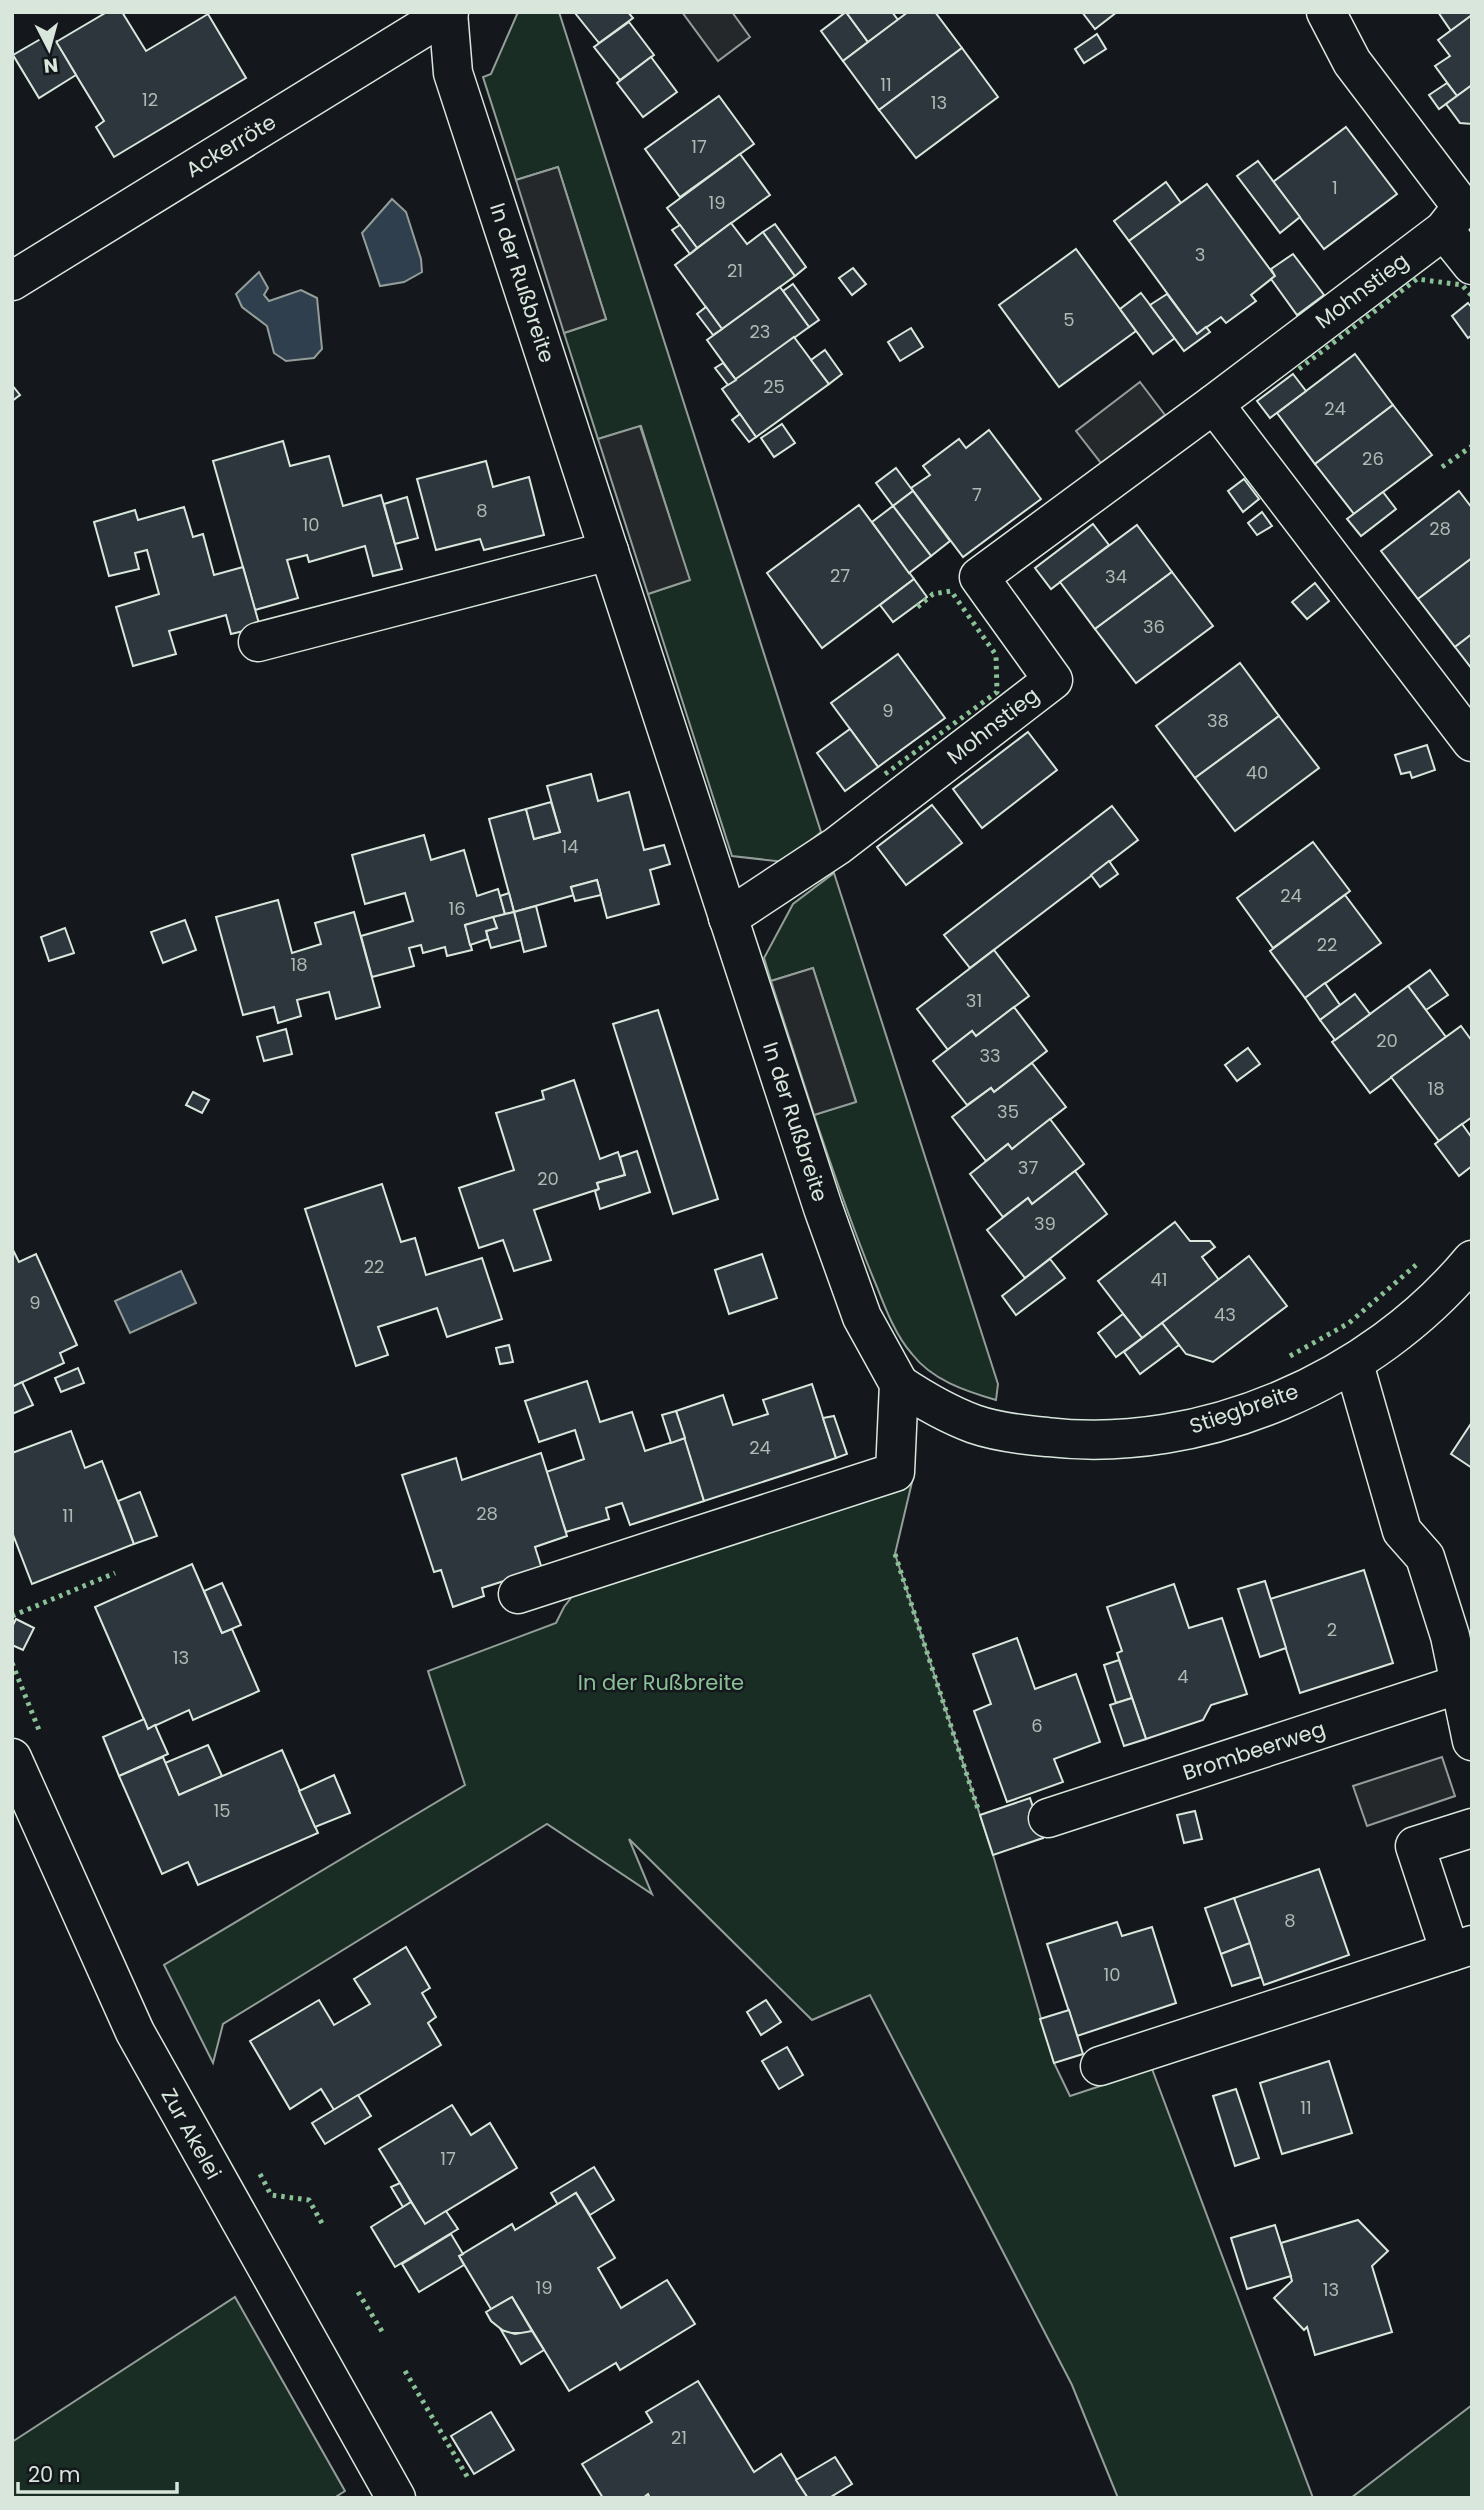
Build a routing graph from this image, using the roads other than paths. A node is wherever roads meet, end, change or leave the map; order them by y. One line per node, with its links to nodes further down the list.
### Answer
1 (449, 12): 5 (street, Ackerröte); 7 (street, In der Rußbreite)
2 (1326, 12): 3 (street, Mohnstieg)
3 (1444, 230): 4 (street); 6 (street, Mohnstieg)
4 (1472, 265)
5 (12, 281)
6 (1214, 404): 9 (street); 10 (street, Mohnstieg)
7 (609, 551): 8 (street); 10 (street, In der Rußbreite)
8 (258, 642)
9 (1472, 742)
10 (729, 918): 13 (street, In der Rußbreite)
11 (1472, 1260): 12 (street, Stiegbreite)
12 (1354, 1364): 13 (street, Stiegbreite); 15 (street)
13 (899, 1384): 14 (street)
14 (518, 1594)
15 (1460, 1684): 16 (street); 18 (street, Brombeerweg)
16 (1472, 1741)
17 (12, 1758): 22 (street, Zur Akelei)
18 (1048, 1818)
19 (1472, 1828): 20 (street)
20 (1461, 1948): 21 (street)
21 (1100, 2066)
22 (396, 2498)

